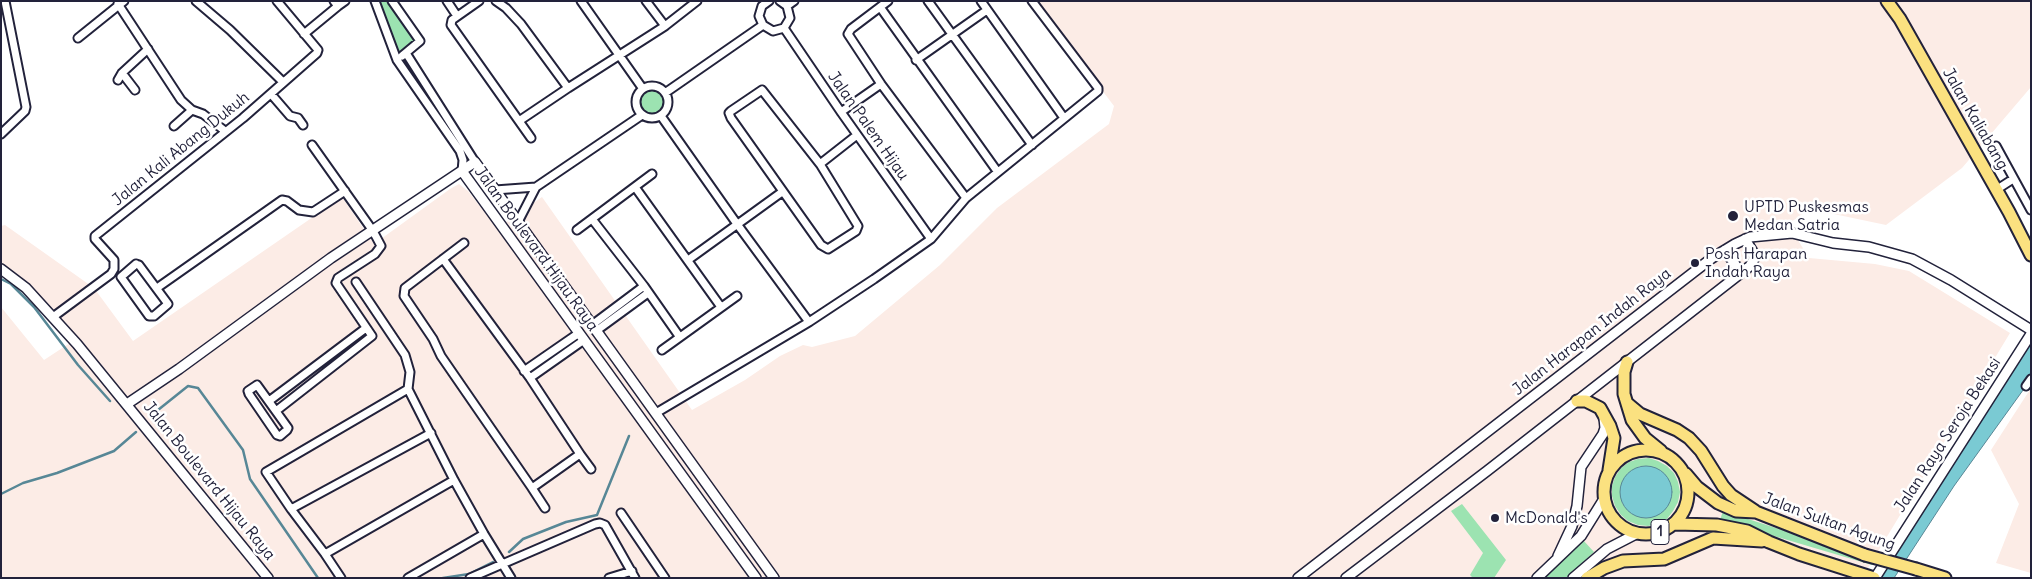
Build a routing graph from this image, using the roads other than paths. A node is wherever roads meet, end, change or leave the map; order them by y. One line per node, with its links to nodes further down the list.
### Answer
1 (5, 1): 56 (street)
2 (196, 1): 40 (street)
3 (277, 1): 30 (street)
4 (345, 1): 22 (street)
5 (375, 1): 36 (street)
6 (392, 1): 34 (street)
7 (447, 1): 26 (street)
8 (479, 1): 26 (street)
9 (496, 1): 42 (street)
10 (581, 1): 35 (street)
11 (646, 1): 28 (street)
12 (697, 1): 28 (street)
13 (780, 1): 23 (street)
14 (794, 1): 23 (street)
15 (888, 1): 24 (street)
16 (928, 1): 31 (street)
17 (980, 1): 25 (street)
18 (1032, 1): 51 (street)
19 (1888, 1): 71 (main road, Jalan Kaliabang)
20 (766, 2): 27 (street)
21 (121, 3): 32 (street); 33 (street)
22 (336, 4): 30 (street)
23 (787, 6): 29 (street)
24 (880, 7): 37 (street); 41 (street)
25 (987, 10): 31 (street); 51 (street)
26 (457, 16): 52 (street)
27 (763, 25): 29 (street); 45 (street)
28 (665, 26): 35 (street)
29 (784, 28): 48 (street, Jalan Palem Hijau)
30 (304, 34): 40 (street, Jalan Kali Abang Dukuh)
31 (951, 34): 37 (street); 60 (street)
32 (78, 38)
33 (148, 49): 38 (street); 47 (street)
34 (406, 53): 36 (street); 62 (street)
35 (620, 56): 42 (street); 43 (street)
36 (397, 60): 64 (street)
37 (916, 60): 65 (street)
38 (122, 73): 39 (street); 44 (street)
39 (118, 80)
40 (283, 82): 46 (street, Jalan Kali Abang Dukuh)
41 (881, 84): 48 (street); 74 (street)
42 (568, 88): 52 (street)
43 (643, 88): 45 (street); 49 (street)
44 (136, 90)
45 (665, 93): 50 (street)
46 (271, 94): 54 (street); 55 (street, Jalan Kali Abang Dukuh)
47 (192, 110): 53 (street); 55 (street)
48 (841, 112): 57 (street, Jalan Palem Hijau)
49 (642, 115): 50 (street); 68 (street)
50 (661, 116): 78 (street)
51 (1064, 118): 60 (street)
52 (519, 121): 58 (street)
53 (174, 126)
54 (303, 126)
55 (225, 132): 98 (street, Jalan Kali Abang Dukuh)
56 (1, 134)
57 (857, 135): 63 (street); 81 (street, Jalan Palem Hijau)
58 (531, 138)
59 (312, 144): 72 (street)
60 (1032, 145): 65 (street)
61 (1996, 146): 67 (street)
62 (475, 162): 64 (street); 70 (street, Jalan Boulevard Hijau Raya)
63 (820, 164): 73 (street); 73 (street)
64 (462, 171): 80 (street, Jalan Boulevard Hijau Raya); 89 (street, Jalan Boulevard Hijau Raya)
65 (997, 172): 74 (street)
66 (652, 174): 69 (street)
67 (2013, 179): 71 (street); 75 (street)
68 (536, 187): 70 (street); 77 (street)
69 (635, 187): 76 (street); 88 (street)
70 (495, 190): 77 (street, Jalan Boulevard Hijau Raya)
71 (1996, 190): 85 (main road, Jalan Kaliabang)
72 (345, 191): 80 (street); 94 (street)
73 (782, 192): 78 (street)
74 (966, 198): 81 (street)
75 (2031, 210)
76 (592, 219): 79 (street); 93 (street)
77 (518, 222): 87 (street, Jalan Boulevard Hijau Raya)
78 (737, 224): 88 (street); 99 (street)
79 (578, 230)
80 (374, 231): 100 (street); 116 (street, Jalan Boulevard Hijau Raya)
81 (931, 239): 99 (street)
82 (1745, 239): 84 (street, Jalan Harapan Indah Raya); 91 (street); 104 (street, Jalan Harapan Indah Raya)
83 (464, 243): 86 (street)
84 (1725, 250): 91 (street); 156 (street, Jalan Harapan Indah Raya)
85 (2031, 255)
86 (443, 259): 109 (street); 129 (street)
87 (545, 259): 89 (street); 101 (street, Jalan Boulevard Hijau Raya)
88 (688, 260): 97 (street)
89 (532, 268): 102 (street, Jalan Boulevard Hijau Raya)
90 (1, 269): 98 (street, Jalan Boulevard Hijau Raya)
91 (1741, 273): 108 (street)
92 (356, 282): 113 (street)
93 (644, 286): 95 (street); 101 (street)
94 (157, 288): 94 (street)
95 (648, 293): 101 (street); 103 (street)
96 (738, 296): 97 (street)
97 (721, 307): 103 (street)
98 (53, 317): 116 (street, Jalan Boulevard Hijau Raya)
99 (809, 322): 120 (street)
100 (366, 328): 115 (street); 118 (street)
101 (594, 328): 120 (street, Jalan Boulevard Hijau Raya)
102 (582, 336): 106 (street); 107 (street); 131 (street, Jalan Boulevard Hijau Raya)
103 (679, 336): 105 (street)
104 (2030, 338): 161 (street, Jalan Raya Seroja Bekasi)
105 (662, 350)
106 (546, 355): 107 (street); 109 (street)
107 (552, 362): 110 (street)
108 (1627, 362): 114 (street); 117 (main road)
109 (524, 371): 110 (street)
110 (530, 378): 122 (street)
111 (2031, 379): 112 (street)
112 (2026, 386)
113 (408, 389): 121 (street); 135 (street)
114 (1577, 400): 119 (main road); 157 (street)
115 (269, 401): 118 (street); 118 (street)
116 (126, 404): 146 (street, Jalan Boulevard Hijau Raya)
117 (1628, 404): 123 (main road); 136 (main road)
118 (276, 411)
119 (1602, 411): 126 (main road); 143 (street)
120 (656, 413): 128 (street, Jalan Boulevard Hijau Raya)
121 (431, 433): 127 (street); 135 (street)
122 (580, 454): 124 (street); 129 (street)
123 (1665, 455): 125 (main road); 126 (main road)
124 (591, 469)
125 (1683, 471): 136 (main road, Jalan Sultan Agung); 138 (main road, 1)
126 (1609, 472): 132 (main road)
127 (454, 480): 139 (street); 142 (street)
128 (706, 484): 130 (street, Jalan Boulevard Hijau Raya); 131 (street)
129 (532, 488): 134 (street)
130 (712, 493): 133 (street); 155 (street, Jalan Boulevard Hijau Raya)
131 (695, 494): 133 (street, Jalan Boulevard Hijau Raya)
132 (1604, 499): 140 (main road, 1); 143 (street)
133 (701, 502): 154 (street, Jalan Boulevard Hijau Raya)
134 (545, 508)
135 (291, 509): 142 (street)
136 (1756, 512): 162 (main road, Jalan Sultan Agung, bridge)
137 (621, 513): 153 (street)
138 (1675, 524): 140 (main road, 1); 141 (main road, 1)
139 (484, 534): 144 (street); 148 (street)
140 (1636, 534): 159 (street)
141 (1769, 542): 160 (main road); 161 (main road, 1)
142 (325, 554): 147 (street)
143 (1558, 556): 158 (street)
144 (501, 561): 145 (street); 149 (street); 150 (street)
145 (632, 571): 151 (street); 152 (street)
146 (268, 578)
147 (341, 578)
148 (408, 578)
149 (470, 578)
150 (511, 578)
151 (609, 578)
152 (635, 578)
153 (665, 578)
154 (756, 578)
155 (774, 578)
156 (1298, 578)
157 (1346, 578)
158 (1537, 578)
159 (1573, 578)
160 (1587, 578)
161 (1875, 578)
162 (1945, 578)

